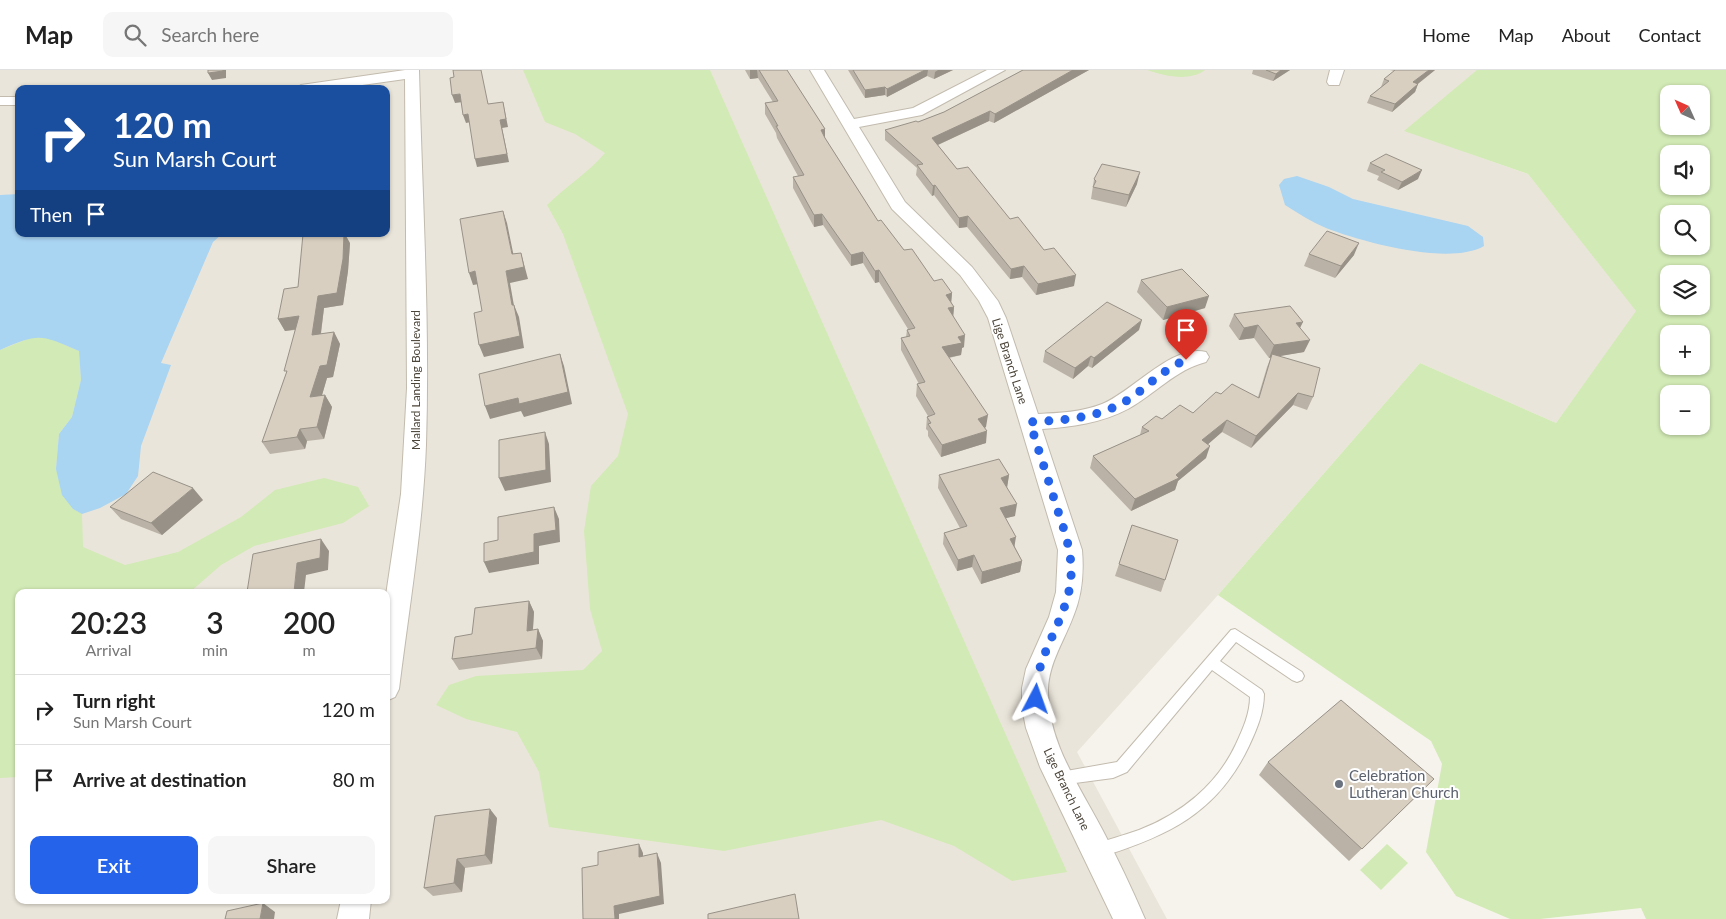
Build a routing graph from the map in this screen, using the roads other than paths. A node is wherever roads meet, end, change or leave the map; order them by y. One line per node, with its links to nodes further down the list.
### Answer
1 (817, 70): 7 (street, Lige Branch Lane)
2 (998, 70): 7 (street)
3 (412, 72): 4 (street); 10 (street, Mallard Landing Boulevard)
4 (327, 85)
5 (0, 101): 6 (street)
6 (15, 101)
7 (850, 124): 9 (street, Lige Branch Lane)
8 (1198, 358): 9 (street)
9 (1030, 422): 13 (street, Lige Branch Lane)
10 (390, 659)
11 (1211, 662): 12 (lane); 13 (lane); 14 (lane)
12 (1297, 676)
13 (1060, 778): 14 (street, Lige Branch Lane)
14 (1098, 851): 17 (street, Lige Branch Lane)
15 (355, 904): 16 (street)
16 (353, 919)
17 (1129, 919)

